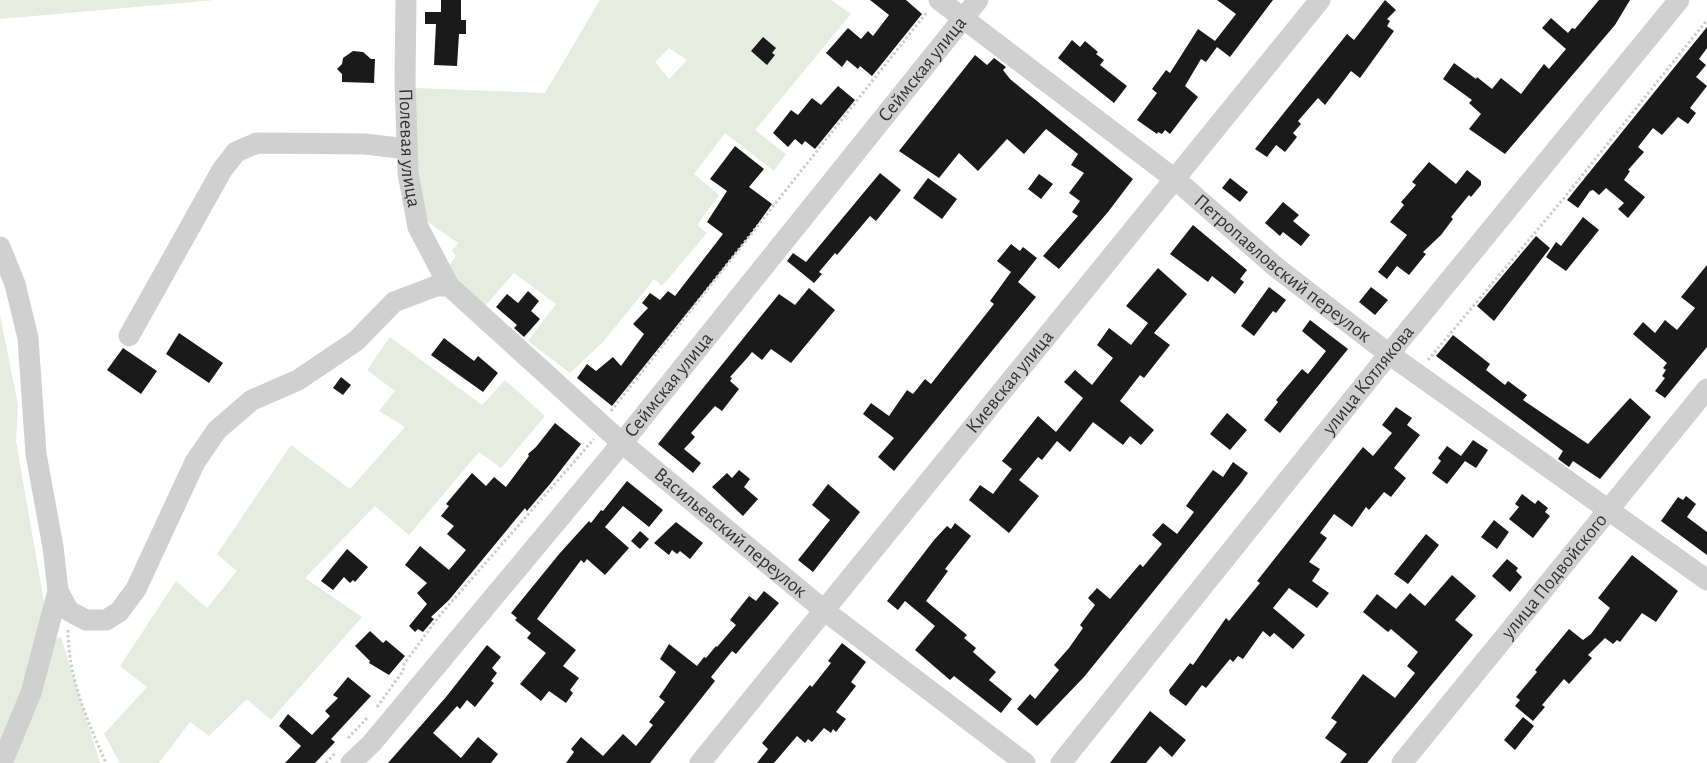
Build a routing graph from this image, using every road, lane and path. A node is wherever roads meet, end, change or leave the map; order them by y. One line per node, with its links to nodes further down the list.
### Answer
1 (406, 0): 8 (street, Полевая улица)
2 (978, 0): 6 (street, Сеймская улица)
3 (1320, 0): 9 (street, Киевская улица)
4 (1679, 0): 13 (street, улица Котлякова)
5 (935, 4): 6 (street, Петропавловский переулок); 16 (path)
6 (964, 19): 9 (street, Петропавловский переулок); 17 (street, Сеймская улица)
7 (1707, 20): 14 (path)
8 (407, 148): 11 (street, Полевая улица); 12 (street)
9 (1176, 180): 13 (street, Петропавловский переулок); 22 (street, Киевская улица)
10 (0, 247): 20 (street)
11 (449, 286): 16 (street, Васильевский переулок); 21 (street)
12 (129, 336)
13 (1390, 354): 14 (street, Петропавловский переулок); 30 (street, улица Котлякова)
14 (1417, 373): 18 (street, Петропавловский переулок)
15 (1707, 389): 18 (street, улица Подвойского)
16 (600, 425): 17 (street, Васильевский переулок); 23 (path)
17 (622, 443): 22 (street, Васильевский переулок); 24 (street, Сеймская улица)
18 (1609, 508): 19 (street, Петропавловский переулок); 31 (street, улица Подвойского)
19 (1707, 580)
20 (58, 591): 21 (street); 25 (street)
21 (68, 611): 26 (path)
22 (825, 611): 28 (street, Киевская улица); 29 (street, Васильевский переулок)
23 (346, 741)
24 (345, 756): 27 (path)
25 (2, 763)
26 (106, 763)
27 (326, 763)
28 (700, 763)
29 (1025, 763)
30 (1062, 763)
31 (1402, 763)

